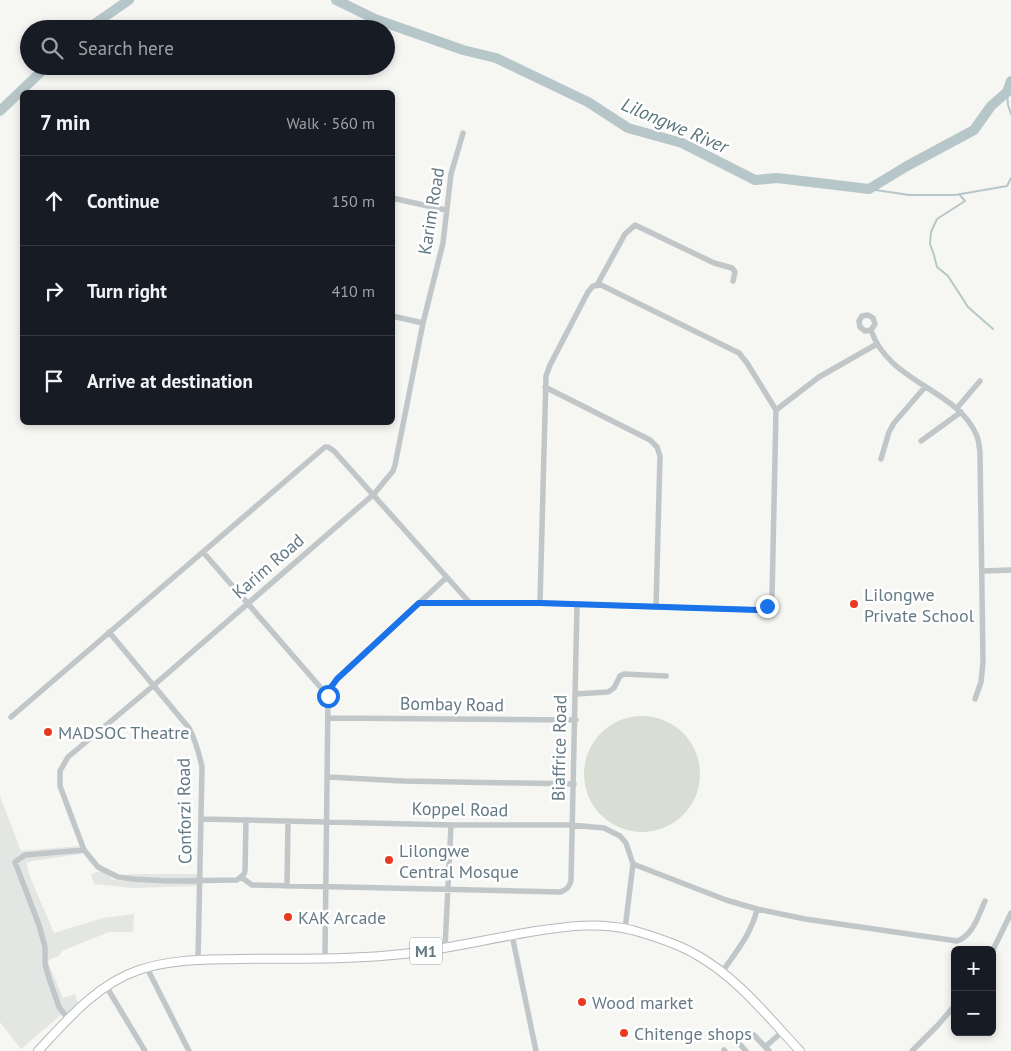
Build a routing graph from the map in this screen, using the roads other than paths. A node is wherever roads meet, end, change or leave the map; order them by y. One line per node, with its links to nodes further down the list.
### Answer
1 (463, 133): 3 (street, Karim Road)
2 (395, 199): 3 (street)
3 (446, 210): 7 (street, Karim Road)
4 (733, 281): 5 (street)
5 (597, 285): 11 (street); 13 (street)
6 (395, 317): 7 (street)
7 (423, 323): 17 (street, Karim Road)
8 (871, 330): 9 (street)
9 (877, 344): 12 (street); 13 (street)
10 (980, 382): 14 (street)
11 (545, 387): 24 (street); 27 (street)
12 (925, 387): 14 (street); 16 (street)
13 (776, 410): 27 (street)
14 (959, 410): 15 (street); 20 (street)
15 (921, 441)
16 (882, 459)
17 (374, 494): 18 (street); 21 (street); 25 (street, Karim Road)
18 (203, 552): 25 (street); 28 (street)
19 (1011, 570): 20 (street)
20 (982, 571): 33 (street)
21 (446, 578): 22 (street); 23 (street)
22 (468, 602): 23 (street); 24 (street)
23 (419, 603): 32 (street)
24 (540, 603): 26 (street)
25 (248, 604): 30 (street, Karim Road); 32 (street)
26 (577, 604): 27 (street); 31 (street, Biaffrice Road)
27 (656, 606)
28 (109, 632): 30 (street, Conforzi Road); 34 (street)
29 (666, 676): 31 (street)
30 (153, 686): 39 (street, Conforzi Road); 45 (street, Karim Road)
31 (576, 694): 36 (street, Biaffrice Road)
32 (328, 696): 35 (street)
33 (975, 700)
34 (11, 718)
35 (329, 718): 36 (street, Bombay Road); 37 (street)
36 (576, 720): 38 (street, Biaffrice Road)
37 (328, 777): 38 (street); 42 (street)
38 (574, 784): 44 (street, Biaffrice Road)
39 (202, 819): 40 (street, Koppel Road); 48 (street, Conforzi Road)
40 (246, 820): 41 (street, Koppel Road); 47 (street)
41 (288, 821): 42 (street, Koppel Road); 49 (street)
42 (327, 822): 43 (street, Koppel Road); 50 (street)
43 (451, 824): 44 (street, Koppel Road); 51 (street)
44 (572, 825): 46 (street, Koppel Road); 51 (street, Biaffrice Road)
45 (84, 850): 48 (street, Karim Road); 65 (street)
46 (633, 864): 53 (street); 55 (street, Koppel Road)
47 (241, 877): 48 (street, Karim Road); 49 (street)
48 (200, 880): 60 (street, Conforzi Road)
49 (287, 886): 50 (street)
50 (325, 887): 51 (street); 59 (street)
51 (449, 888): 58 (street)
52 (985, 901): 53 (street)
53 (757, 909): 62 (street)
54 (1011, 913): 57 (street)
55 (625, 929): 56 (highway, M1); 62 (highway, M1)
56 (512, 935): 58 (highway, M1); 73 (street)
57 (995, 946)
58 (445, 948): 59 (highway, M1)
59 (325, 957): 60 (highway, M1)
60 (198, 960): 61 (highway, M1)
61 (147, 968): 63 (highway, M1); 72 (street)
62 (722, 972): 66 (highway, M1)
63 (106, 986): 65 (highway, M1); 71 (street)
64 (951, 1010): 76 (street)
65 (68, 1019): 70 (highway, M1)
66 (782, 1032): 69 (street); 75 (highway, M1)
67 (754, 1035): 69 (street)
68 (736, 1040): 74 (street)
69 (767, 1049)
70 (38, 1051)
71 (145, 1051)
72 (189, 1051)
73 (536, 1051)
74 (746, 1051)
75 (800, 1051)
76 (912, 1051)

